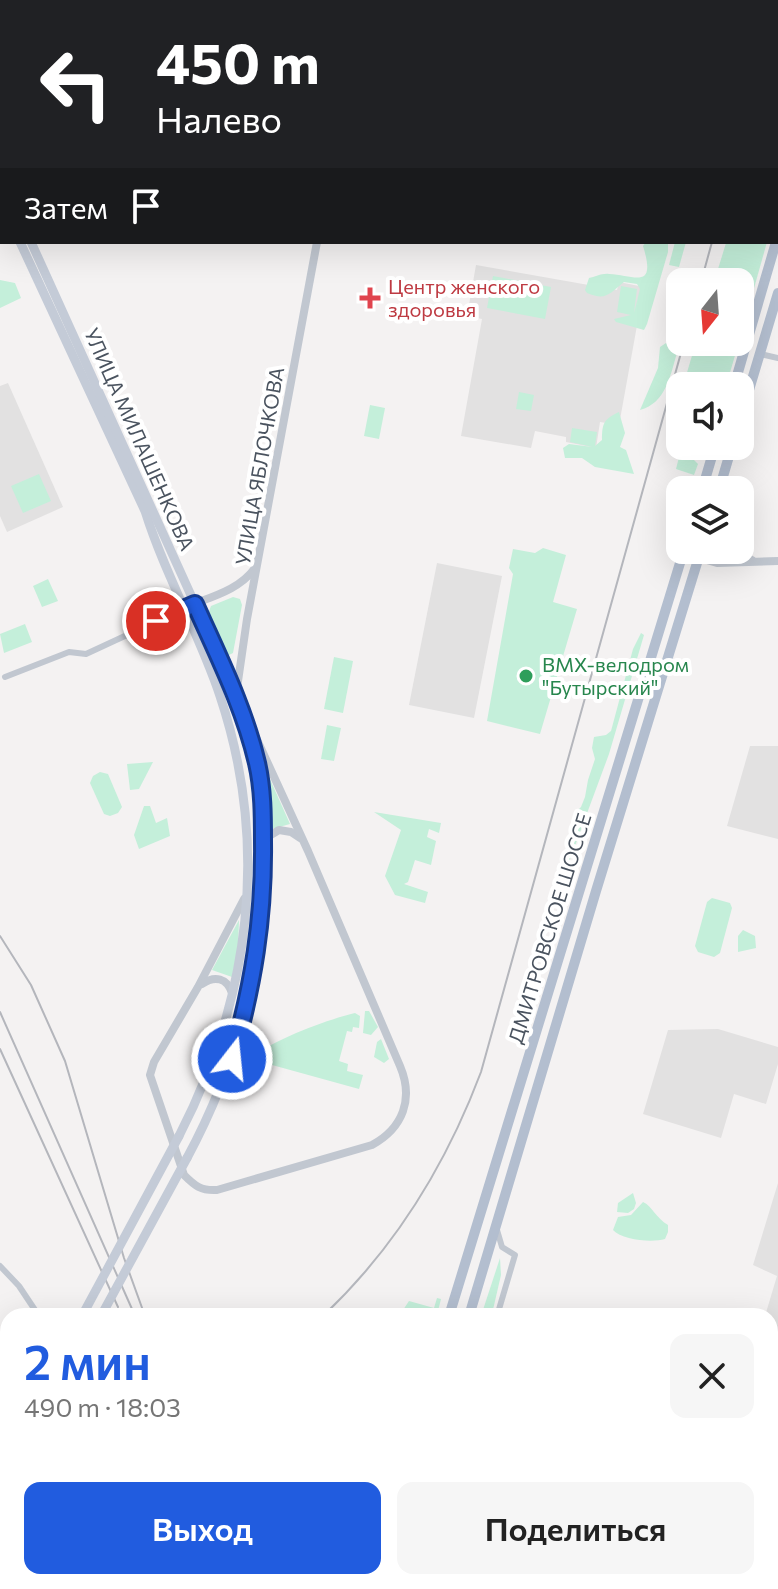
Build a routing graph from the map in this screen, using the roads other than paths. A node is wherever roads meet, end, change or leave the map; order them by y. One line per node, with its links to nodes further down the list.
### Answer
1 (21, 244): 18 (main road, УЛИЦА МИЛАШЕНКОВА)
2 (32, 244): 16 (main road, УЛИЦА МИЛАШЕНКОВА)
3 (317, 244): 11 (street, УЛИЦА ЯБЛОЧКОВА)
4 (775, 244): 8 (main road)
5 (778, 293): 6 (main road)
6 (760, 354): 7 (street); 9 (main road)
7 (778, 358)
8 (738, 372)
9 (754, 374)
10 (778, 561): 12 (street)
11 (258, 562): 15 (street); 17 (street, УЛИЦА ЯБЛОЧКОВА)
12 (756, 562)
13 (680, 564): 35 (main road, ДМИТРОВСКОЕ ШОССЕ)
14 (697, 564): 30 (main road, ДМИТРОВСКОЕ ШОССЕ)
15 (229, 589): 16 (street); 17 (street)
16 (195, 604): 18 (street); 21 (main road, УЛИЦА МИЛАШЕНКОВА)
17 (249, 604): 19 (street, УЛИЦА ЯБЛОЧКОВА)
18 (183, 609): 20 (street); 22 (main road, УЛИЦА МИЛАШЕНКОВА)
19 (239, 666): 21 (street); 23 (street, УЛИЦА ЯБЛОЧКОВА)
20 (5, 677)
21 (228, 677): 22 (street); 23 (main road, УЛИЦА МИЛАШЕНКОВА)
22 (214, 681): 27 (main road, УЛИЦА МИЛАШЕНКОВА)
23 (236, 696): 24 (main road, УЛИЦА МИЛАШЕНКОВА)
24 (240, 707): 25 (street); 26 (main road, УЛИЦА МИЛАШЕНКОВА)
25 (303, 840): 26 (street); 28 (street)
26 (263, 851): 34 (main road, УЛИЦА МИЛАШЕНКОВА, bridge)
27 (249, 878): 28 (street); 29 (main road, УЛИЦА МИЛАШЕНКОВА)
28 (198, 987): 29 (street)
29 (232, 997): 33 (main road, УЛИЦА МИЛАШЕНКОВА, bridge)
30 (497, 1223): 36 (main road, ДМИТРОВСКОЕ ШОССЕ); 37 (street)
31 (0, 1266): 32 (street)
32 (34, 1308)
33 (86, 1308)
34 (105, 1308)
35 (451, 1308)
36 (471, 1308)
37 (499, 1308)

